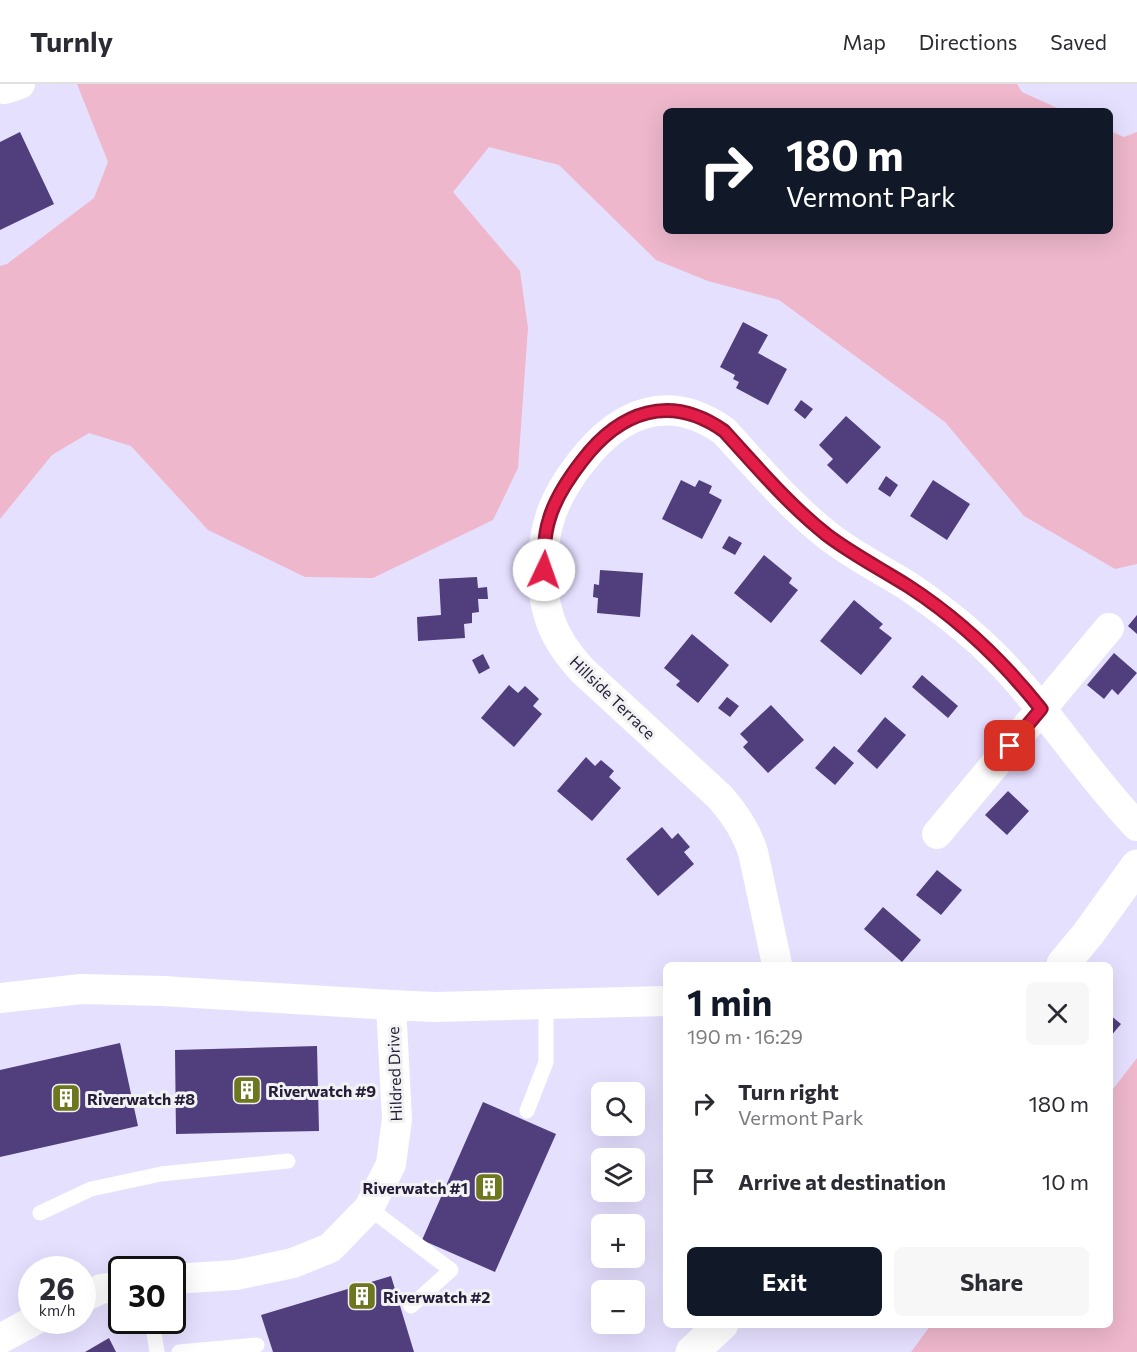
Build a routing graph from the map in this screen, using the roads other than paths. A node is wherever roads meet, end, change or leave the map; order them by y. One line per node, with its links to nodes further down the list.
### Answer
1 (20, 84): 2 (street)
2 (0, 87)
3 (1109, 628): 4 (street)
4 (1041, 709): 5 (street, Hillside Terrace); 6 (street); 8 (street, Hillside Terrace)
5 (1137, 826)
6 (936, 834)
7 (1137, 867): 9 (main road)
8 (777, 962)
9 (1064, 962)
10 (0, 998): 12 (street, Hildred Drive)
11 (663, 1001): 13 (street, Hildred Drive)
12 (390, 1005): 13 (street, Hildred Drive); 16 (street, Hildred Drive)
13 (546, 1005): 14 (lane)
14 (527, 1111)
15 (288, 1161): 17 (lane)
16 (369, 1208): 18 (street, Hildred Drive); 19 (lane)
17 (39, 1213)
18 (186, 1278)
19 (411, 1306)
20 (718, 1328): 27 (main road)
21 (18, 1329): 23 (street)
22 (154, 1334): 25 (lane)
23 (0, 1339)
24 (257, 1345): 26 (lane)
25 (157, 1352)
26 (179, 1352)
27 (692, 1352)

